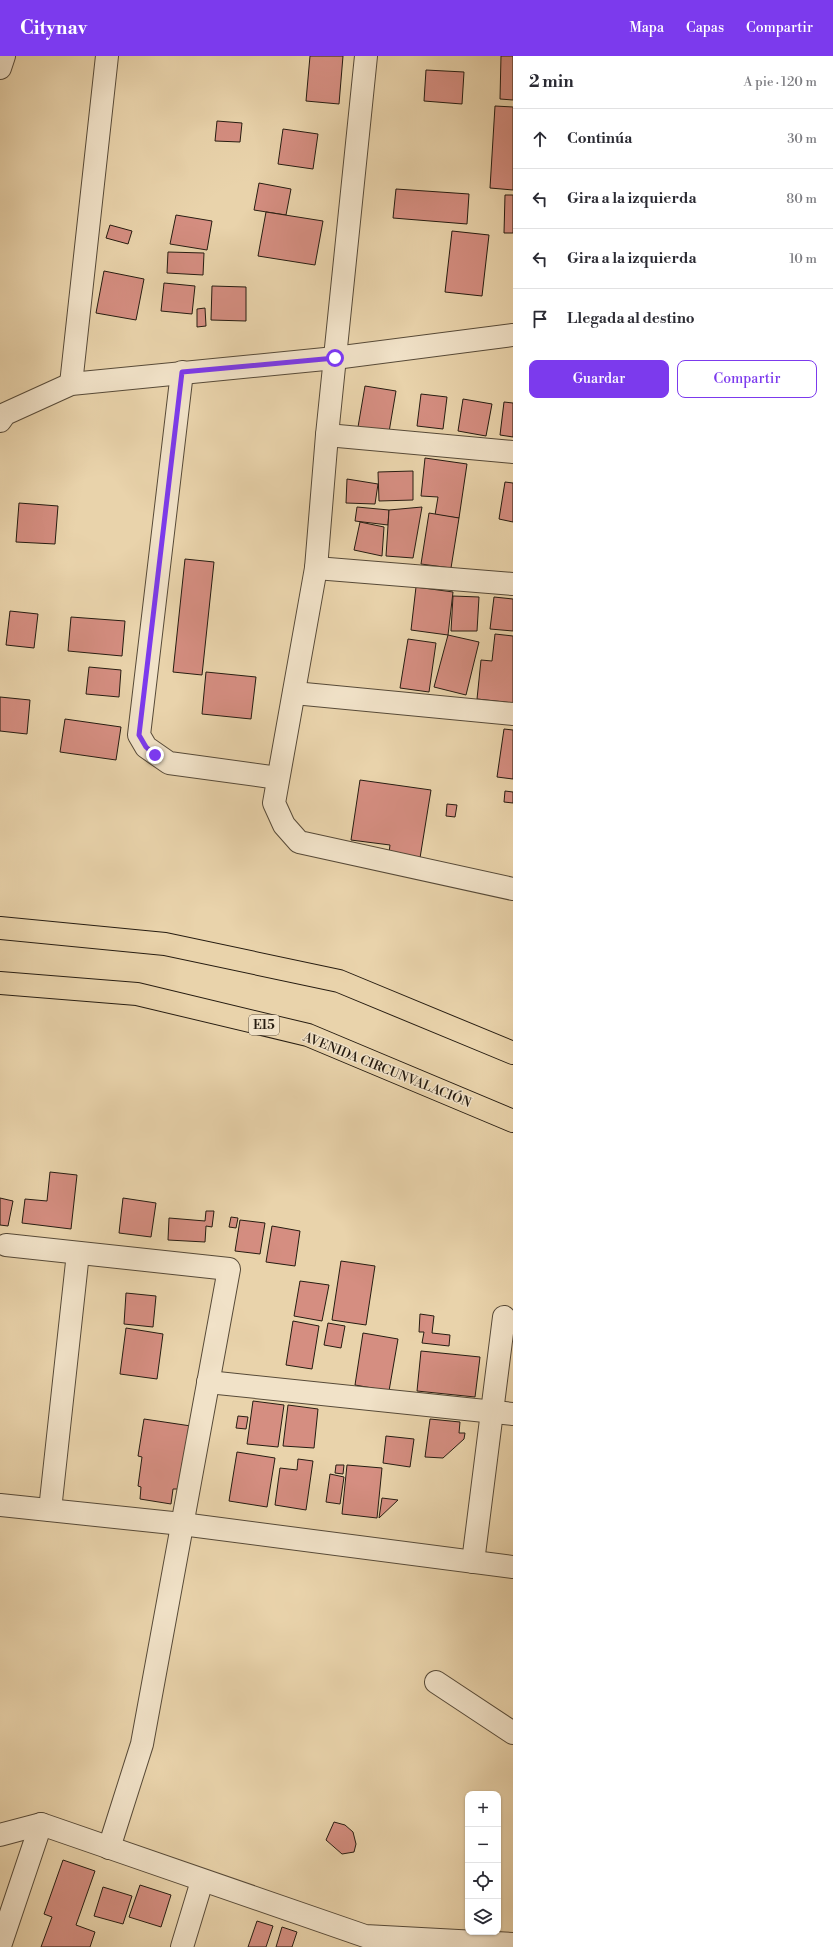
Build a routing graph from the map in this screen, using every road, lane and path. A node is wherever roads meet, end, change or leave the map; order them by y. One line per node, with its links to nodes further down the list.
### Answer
1 (4, 56): 4 (street)
2 (107, 56): 8 (street)
3 (366, 56): 6 (street)
4 (0, 68)
5 (513, 335): 6 (street)
6 (335, 358): 7 (street); 10 (street)
7 (182, 372): 8 (street); 16 (street)
8 (71, 384): 9 (street)
9 (2, 412)
10 (327, 435): 11 (street); 12 (street)
11 (513, 452)
12 (316, 568): 13 (street); 14 (street)
13 (513, 584)
14 (294, 693): 15 (street); 16 (street)
15 (513, 714)
16 (278, 778): 17 (street)
17 (513, 889)
18 (0, 928): 20 (highway)
19 (0, 983): 21 (highway, AVENIDA CIRCUNVALACIÓN / E15)
20 (513, 1053)
21 (513, 1121)
22 (6, 1245): 23 (street)
23 (78, 1253): 25 (street); 29 (street)
24 (504, 1317): 26 (street)
25 (208, 1382): 26 (street); 30 (street)
26 (492, 1412): 27 (street); 31 (street)
27 (513, 1414)
28 (0, 1505): 29 (street)
29 (50, 1510): 30 (street)
30 (182, 1524): 31 (street); 37 (street)
31 (473, 1562): 32 (street)
32 (513, 1566)
33 (436, 1682): 34 (street)
34 (513, 1733)
35 (41, 1824): 36 (street); 37 (street); 41 (street)
36 (0, 1835)
37 (110, 1848): 38 (street)
38 (202, 1881): 39 (street); 42 (street)
39 (364, 1942): 40 (street)
40 (513, 1944)
41 (0, 1946)
42 (182, 1947)

